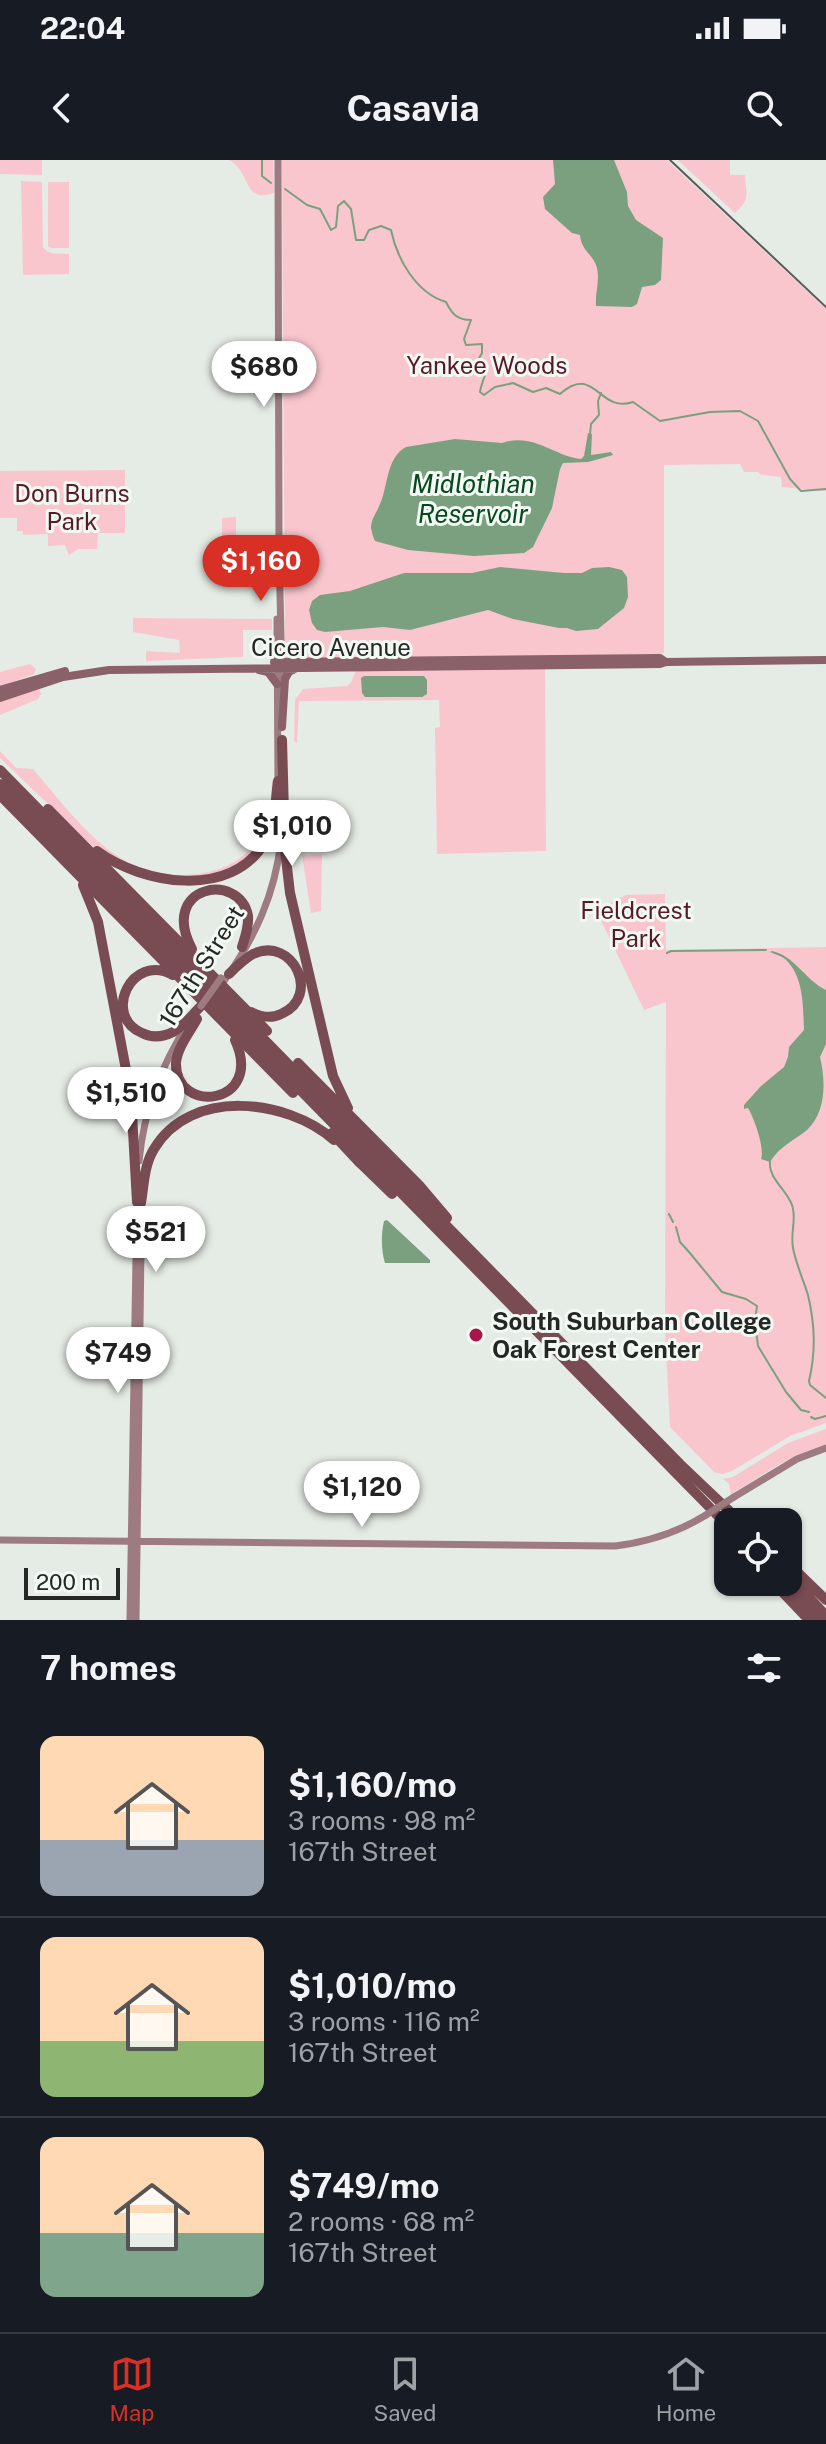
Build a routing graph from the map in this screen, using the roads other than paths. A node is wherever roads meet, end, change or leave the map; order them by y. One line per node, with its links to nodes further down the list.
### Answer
1 (278, 160): 4 (main road, 167th Street)
2 (826, 660): 3 (main road, Cicero Avenue)
3 (666, 662): 4 (main road, Cicero Avenue); 6 (main road, Cicero Avenue)
4 (279, 665): 5 (main road, Cicero Avenue); 6 (main road, Cicero Avenue); 7 (main road, Cicero Avenue); 8 (main road, 167th Street); 11 (main road, 167th Street)
5 (246, 667): 7 (main road, Cicero Avenue); 8 (main road)
6 (299, 668): 11 (main road)
7 (41, 680): 9 (main road, Cicero Avenue); 10 (main road, Cicero Avenue)
8 (277, 684): 15 (main road, 167th Street)
9 (0, 690)
10 (0, 698)
11 (282, 727): 12 (main road, 167th Street)
12 (282, 740): 22 (main road, 167th Street); 28 (highway)
13 (0, 763): 18 (highway)
14 (0, 770): 31 (highway)
15 (278, 781): 18 (highway); 20 (main road, 167th Street)
16 (0, 784): 32 (highway)
17 (0, 795): 19 (highway)
18 (61, 822): 21 (highway)
19 (70, 867): 23 (highway); 30 (highway)
20 (242, 947): 21 (highway); 22 (main road, 167th Street)
21 (207, 970): 24 (highway)
22 (225, 978): 24 (highway); 25 (main road, 167th Street, bridge)
23 (189, 988): 25 (highway); 27 (highway)
24 (236, 999): 28 (highway)
25 (202, 1007): 26 (main road, 167th Street); 30 (main road, 167th Street)
26 (197, 1019): 27 (highway); 30 (main road, 167th Street)
27 (225, 1025): 29 (highway)
28 (364, 1129): 31 (highway)
29 (360, 1163): 30 (highway); 32 (highway)
30 (139, 1203): 37 (main road, 167th Street)
31 (472, 1251): 34 (highway)
32 (485, 1279): 35 (highway)
33 (826, 1448): 37 (main road, bridge)
34 (727, 1508)
35 (714, 1512)
36 (0, 1540): 37 (main road)
37 (134, 1542): 44 (main road, 167th Street)
38 (802, 1577): 42 (highway)
39 (802, 1589): 43 (highway)
40 (786, 1596): 45 (highway)
41 (797, 1596): 46 (highway)
42 (826, 1600)
43 (826, 1616)
44 (133, 1620)
45 (809, 1620)
46 (820, 1620)

